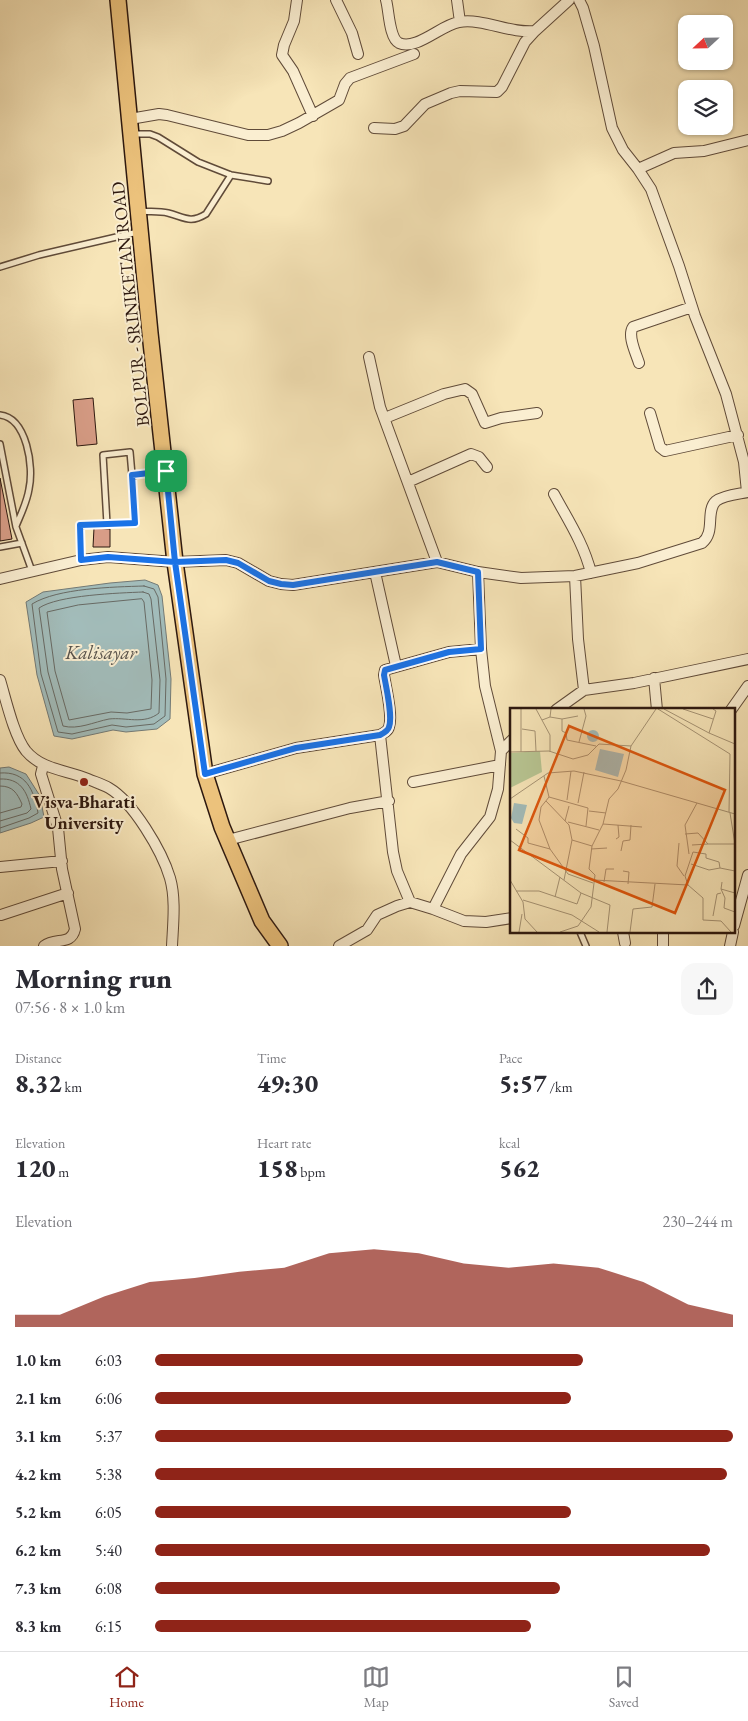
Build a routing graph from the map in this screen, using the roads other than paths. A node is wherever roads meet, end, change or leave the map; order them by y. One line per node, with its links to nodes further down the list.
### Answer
1 (118, 0): 13 (main road, BOLPUR - SRINIKETAN ROAD)
2 (297, 0): 12 (street)
3 (336, 0): 10 (street)
4 (386, 0): 8 (street)
5 (458, 0): 8 (street)
6 (569, 0): 9 (street)
7 (579, 0): 16 (street)
8 (460, 22): 9 (street)
9 (535, 31): 14 (street)
10 (358, 54)
11 (414, 54): 12 (street)
12 (313, 116): 13 (street)
13 (131, 127): 17 (lane); 19 (main road, BOLPUR - SRINIKETAN ROAD)
14 (374, 128)
15 (748, 140): 16 (street)
16 (638, 169): 22 (street)
17 (231, 175): 18 (lane); 19 (lane)
18 (268, 181)
19 (139, 211): 20 (main road, BOLPUR - SRINIKETAN ROAD)
20 (141, 231): 21 (lane); 32 (main road, BOLPUR - SRINIKETAN ROAD)
21 (0, 267)
22 (692, 307): 24 (street); 29 (street)
23 (369, 357): 28 (street)
24 (639, 363)
25 (538, 413): 28 (street)
26 (650, 413): 29 (street)
27 (0, 415): 38 (lane)
28 (384, 418): 34 (street)
29 (738, 435): 35 (street)
30 (0, 444): 38 (lane)
31 (486, 467): 34 (street)
32 (166, 471): 33 (lane); 42 (main road, BOLPUR - SRINIKETAN ROAD)
33 (132, 475): 37 (lane); 37 (lane)
34 (408, 482): 43 (street)
35 (748, 492): 47 (street)
36 (554, 494): 47 (street)
37 (108, 524): 41 (lane)
38 (16, 527): 39 (lane)
39 (22, 543): 40 (lane); 44 (lane)
40 (0, 547)
41 (81, 560): 42 (street); 44 (street)
42 (175, 562): 45 (street); 65 (main road, BOLPUR - SRINIKETAN ROAD)
43 (437, 562): 45 (street); 46 (street)
44 (32, 572): 49 (street)
45 (376, 572): 52 (street)
46 (478, 572): 48 (street); 50 (street)
47 (591, 573): 48 (street)
48 (575, 576): 56 (street)
49 (0, 579)
50 (481, 649): 52 (street); 62 (street)
51 (748, 659): 53 (street)
52 (396, 666): 60 (street)
53 (654, 678): 56 (street); 58 (street)
54 (0, 680): 63 (street)
55 (748, 686): 59 (street)
56 (584, 690): 57 (street)
57 (559, 708)
58 (657, 708)
59 (732, 708)
60 (380, 735): 65 (street); 67 (street)
61 (510, 742): 62 (street)
62 (501, 751): 64 (street)
63 (43, 766): 69 (street); 80 (street)
64 (500, 766): 66 (street); 74 (street)
65 (205, 774): 68 (main road, BOLPUR - SRINIKETAN ROAD)
66 (413, 782)
67 (389, 801): 68 (street); 73 (street)
68 (228, 840): 81 (main road, BOLPUR - SRINIKETAN ROAD)
69 (62, 861): 70 (street); 72 (street)
70 (0, 867)
71 (748, 876): 77 (street)
72 (68, 893): 75 (street); 79 (street)
73 (410, 902): 74 (street); 82 (street)
74 (433, 909): 76 (street)
75 (1, 915)
76 (510, 918)
77 (736, 919)
78 (581, 934): 83 (lane)
79 (44, 946)
80 (172, 946)
81 (280, 946)
82 (339, 946)
83 (586, 946)

